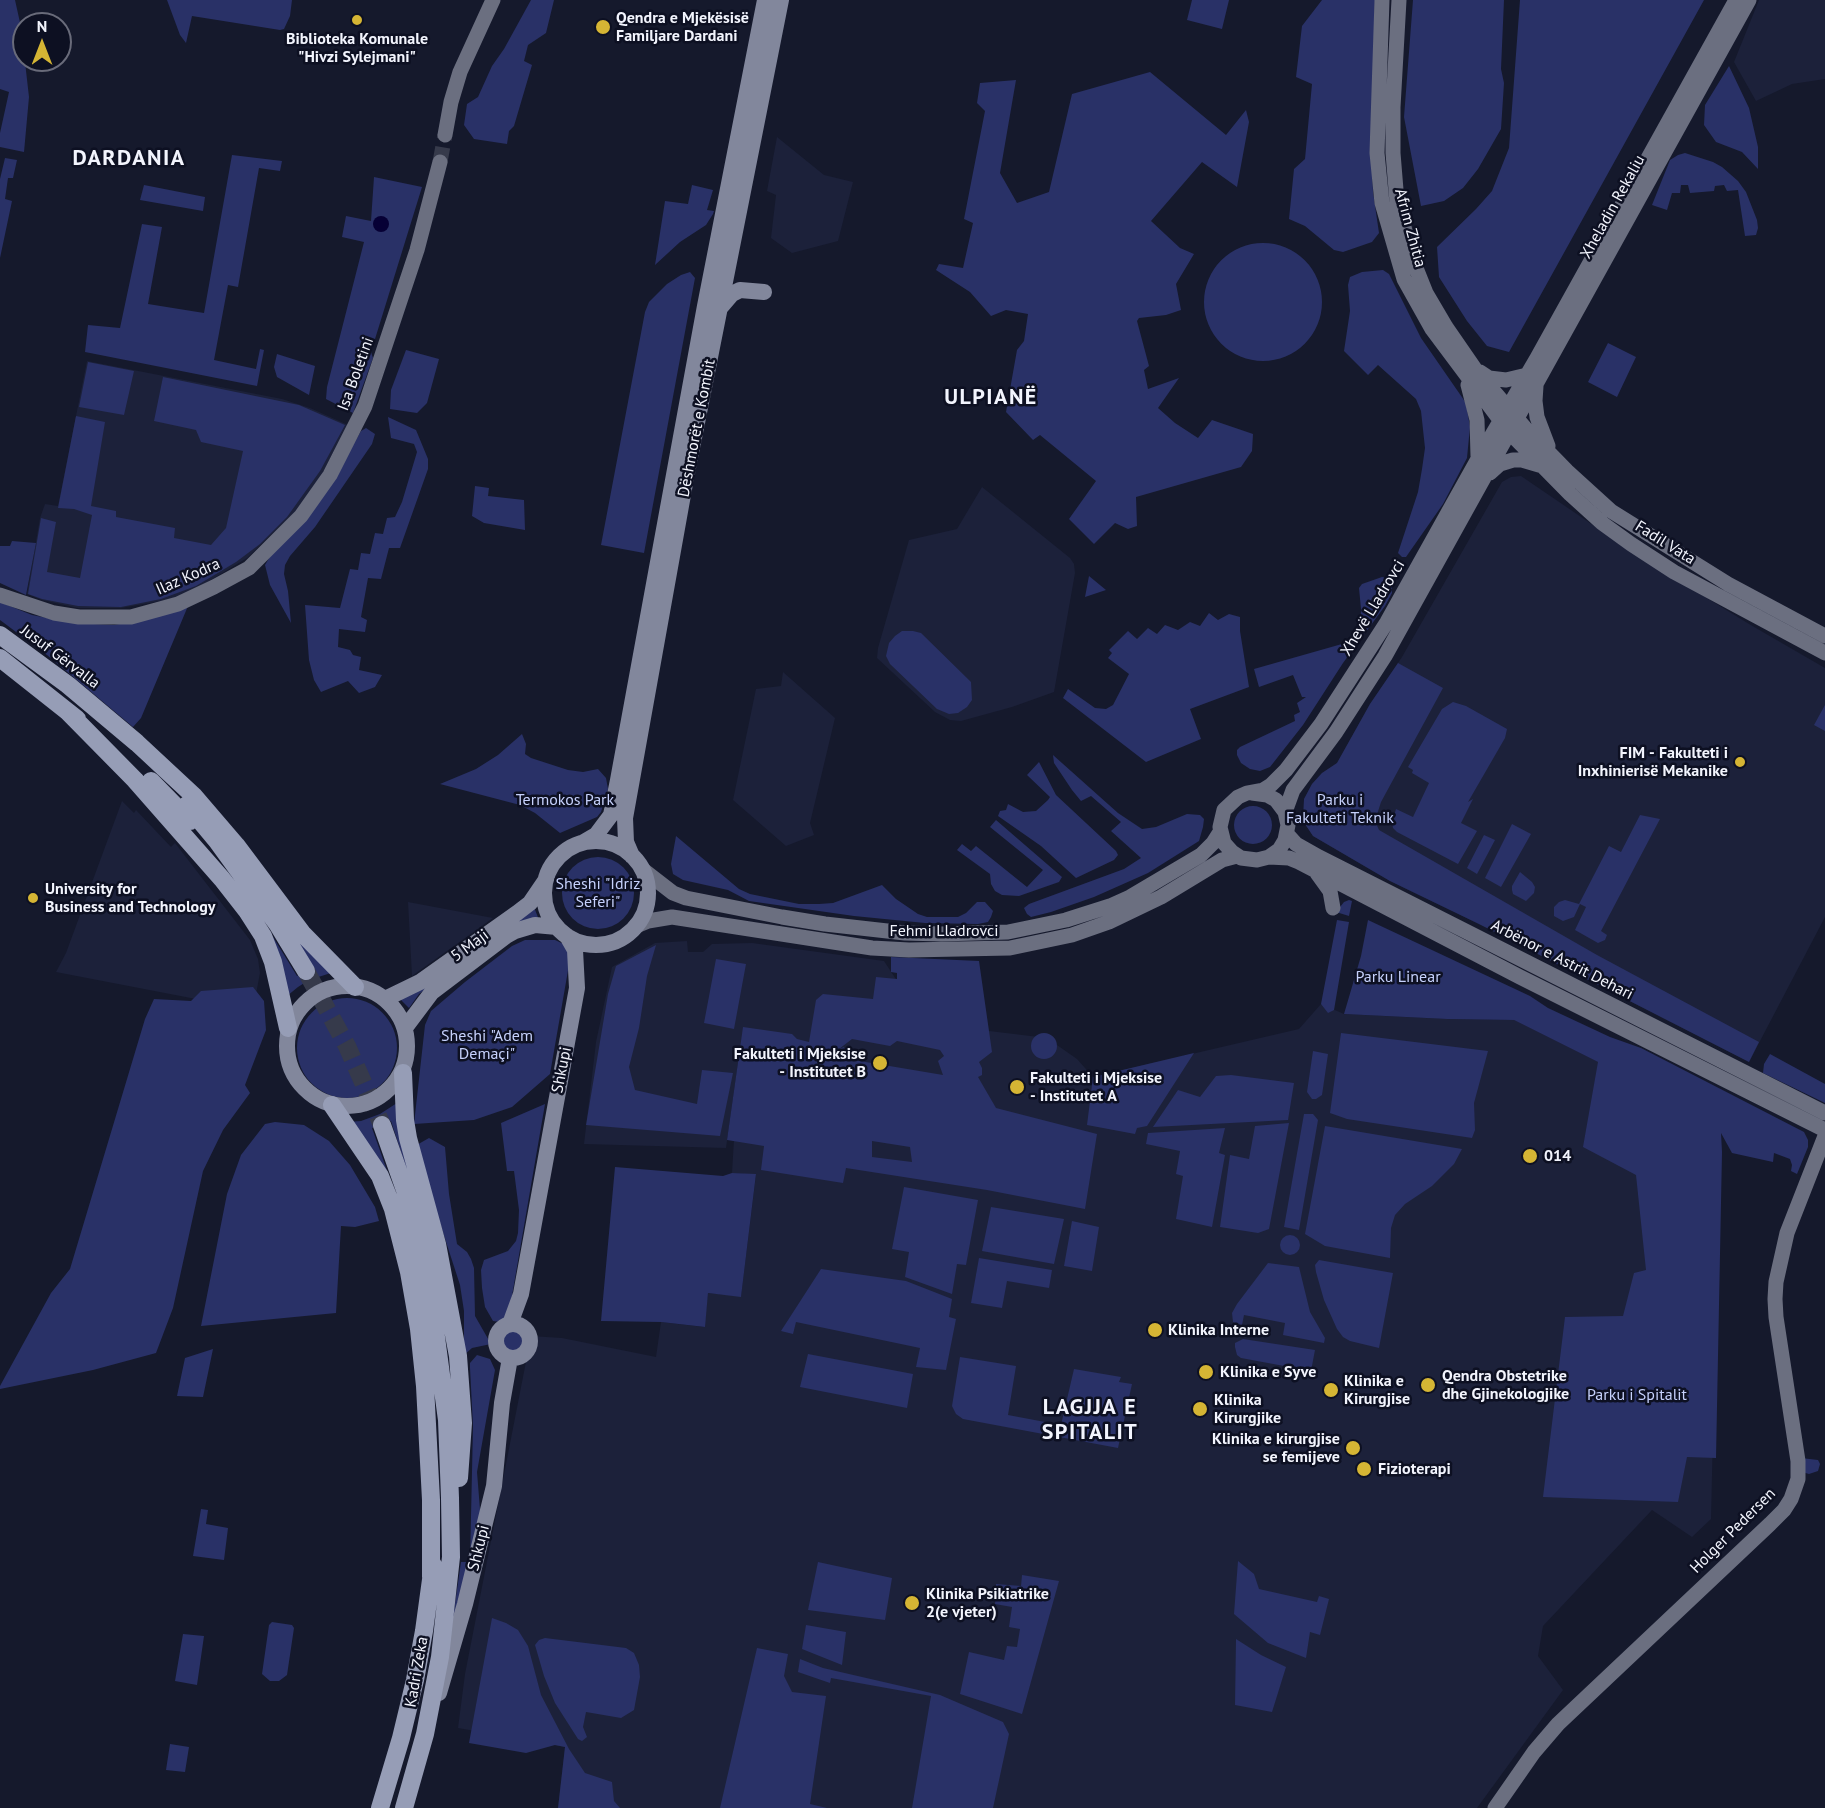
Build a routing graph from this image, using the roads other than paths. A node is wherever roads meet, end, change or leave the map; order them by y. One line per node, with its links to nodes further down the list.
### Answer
1 (493, 0): 8 (main road)
2 (765, 0): 30 (main road, Dëshmorët e Kombit)
3 (782, 0): 11 (main road, Dëshmorët e Kombit)
4 (1382, 0): 12 (main road, Afrim Zhitia)
5 (1399, 0): 12 (main road, Afrim Zhitia)
6 (1736, 0): 13 (main road, Xheladin Rekaliu)
7 (1749, 0): 13 (main road, Xheladin Rekaliu)
8 (445, 135)
9 (440, 162): 18 (main road, Isa Boletini)
10 (764, 292): 11 (main road)
11 (719, 309): 33 (main road, Dëshmorët e Kombit)
12 (1469, 370): 13 (main road); 14 (main road, Afrim Zhitia); 15 (main road)
13 (1533, 377): 14 (main road, Xheladin Rekaliu); 16 (main road)
14 (1508, 420): 15 (main road, Xhevë Lladrovci); 16 (main road, Fadil Vata); 17 (main road, Xhevë Lladrovci)
15 (1478, 459): 26 (main road, Xhevë Lladrovci)
16 (1547, 462): 17 (main road); 21 (main road, Fadil Vata); 22 (main road, Fadil Vata)
17 (1482, 482): 27 (main road, Xhevë Lladrovci)
18 (249, 568): 19 (main road, Ilaz Kodra)
19 (0, 595)
20 (0, 635): 24 (highway, Jusuf Gërvalla)
21 (1825, 636)
22 (1825, 653)
23 (0, 658): 25 (highway)
24 (97, 709): 34 (highway); 42 (highway)
25 (68, 712): 34 (highway); 45 (highway)
26 (1252, 793): 27 (main road); 28 (main road)
27 (1285, 812): 29 (main road)
28 (1220, 832): 31 (main road); 33 (main road, Fehmi Lladrovci)
29 (1287, 834): 32 (main road); 49 (main road, Arbënor e Astrit Dehari)
30 (584, 842): 33 (main road); 36 (main road)
31 (1237, 856): 32 (main road); 38 (main road, Fehmi Lladrovci)
32 (1269, 857): 35 (main road)
33 (637, 862): 38 (main road)
34 (234, 865): 41 (highway)
35 (1313, 869): 37 (main road); 51 (main road, Arbënor e Astrit Dehari)
36 (545, 880): 39 (main road); 44 (main road, 5 Maji)
37 (1333, 908)
38 (636, 926): 40 (main road)
39 (562, 932): 40 (main road); 43 (main road, Shkupi); 46 (main road, 5 Maji)
40 (609, 943): 43 (main road, Shkupi)
41 (306, 971)
42 (355, 987): 44 (main road); 45 (main road)
43 (578, 988): 53 (main road, Shkupi)
44 (385, 999): 46 (main road)
45 (288, 1028): 48 (main road)
46 (405, 1028): 47 (main road)
47 (403, 1073): 48 (main road); 56 (highway)
48 (332, 1105): 57 (highway)
49 (1825, 1113)
50 (382, 1125): 54 (highway)
51 (1825, 1130)
52 (1825, 1136): 61 (main road, Holger Pedersen)
53 (517, 1326): 55 (main road, Shkupi); 55 (main road)
54 (439, 1357): 56 (highway); 57 (highway)
55 (510, 1358): 58 (main road, Shkupi)
56 (452, 1540): 58 (highway, Kadri Zeka)
57 (431, 1577): 59 (highway, Kadri Zeka)
58 (425, 1734): 60 (highway, Kadri Zeka)
59 (380, 1808)
60 (404, 1808)
61 (1495, 1808)

